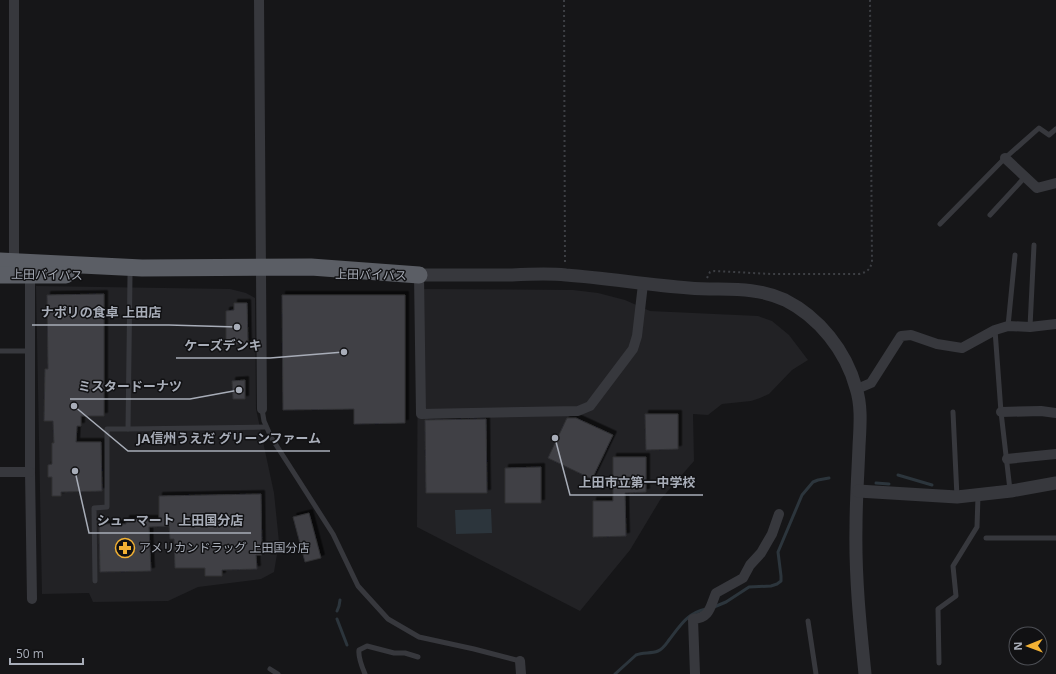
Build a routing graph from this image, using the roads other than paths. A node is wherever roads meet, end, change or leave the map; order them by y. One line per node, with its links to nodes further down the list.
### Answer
1 (14, 0): 11 (street)
2 (259, 0): 12 (street)
3 (1056, 129): 4 (lane)
4 (1005, 158): 5 (street); 8 (lane)
5 (1025, 177): 6 (street); 7 (lane)
6 (1056, 183)
7 (990, 215)
8 (940, 224)
9 (1034, 245): 20 (lane)
10 (1015, 255): 19 (lane)
11 (7, 262): 12 (highway, 上田バイパス)
12 (261, 271): 15 (highway, 上田バイパス); 16 (highway, 上田バイパス); 25 (street)
13 (0, 275): 14 (highway, 上田バイパス)
14 (30, 275): 16 (highway, 上田バイパス); 23 (street)
15 (418, 275): 17 (street); 17 (street)
16 (130, 276): 30 (lane)
17 (643, 284): 24 (street)
18 (1056, 324): 20 (street)
19 (1008, 326): 20 (street); 21 (street)
20 (1030, 327)
21 (995, 330): 24 (street); 27 (lane)
22 (0, 351): 23 (lane)
23 (30, 352): 34 (street)
24 (857, 389): 36 (street)
25 (262, 409): 29 (lane)
26 (953, 412): 39 (lane)
27 (1001, 412): 28 (street); 32 (lane)
28 (1056, 413)
29 (266, 427): 30 (lane); 47 (lane)
30 (128, 429): 43 (lane)
31 (1056, 454): 32 (street)
32 (1007, 459): 37 (lane)
33 (0, 472): 34 (street)
34 (30, 472): 44 (street)
35 (1056, 483): 37 (street)
36 (858, 490): 39 (street); 55 (street)
37 (1011, 491): 38 (street)
38 (978, 496): 39 (street); 48 (lane)
39 (957, 498)
40 (779, 514): 53 (street)
41 (986, 538): 42 (lane)
42 (1056, 538)
43 (95, 581)
44 (32, 599)
45 (808, 621): 54 (lane)
46 (418, 658): 51 (lane)
47 (520, 661): 52 (street)
48 (939, 663)
49 (270, 669): 50 (lane)
50 (278, 674)
51 (365, 674)
52 (521, 674)
53 (695, 674)
54 (816, 674)
55 (865, 674)

